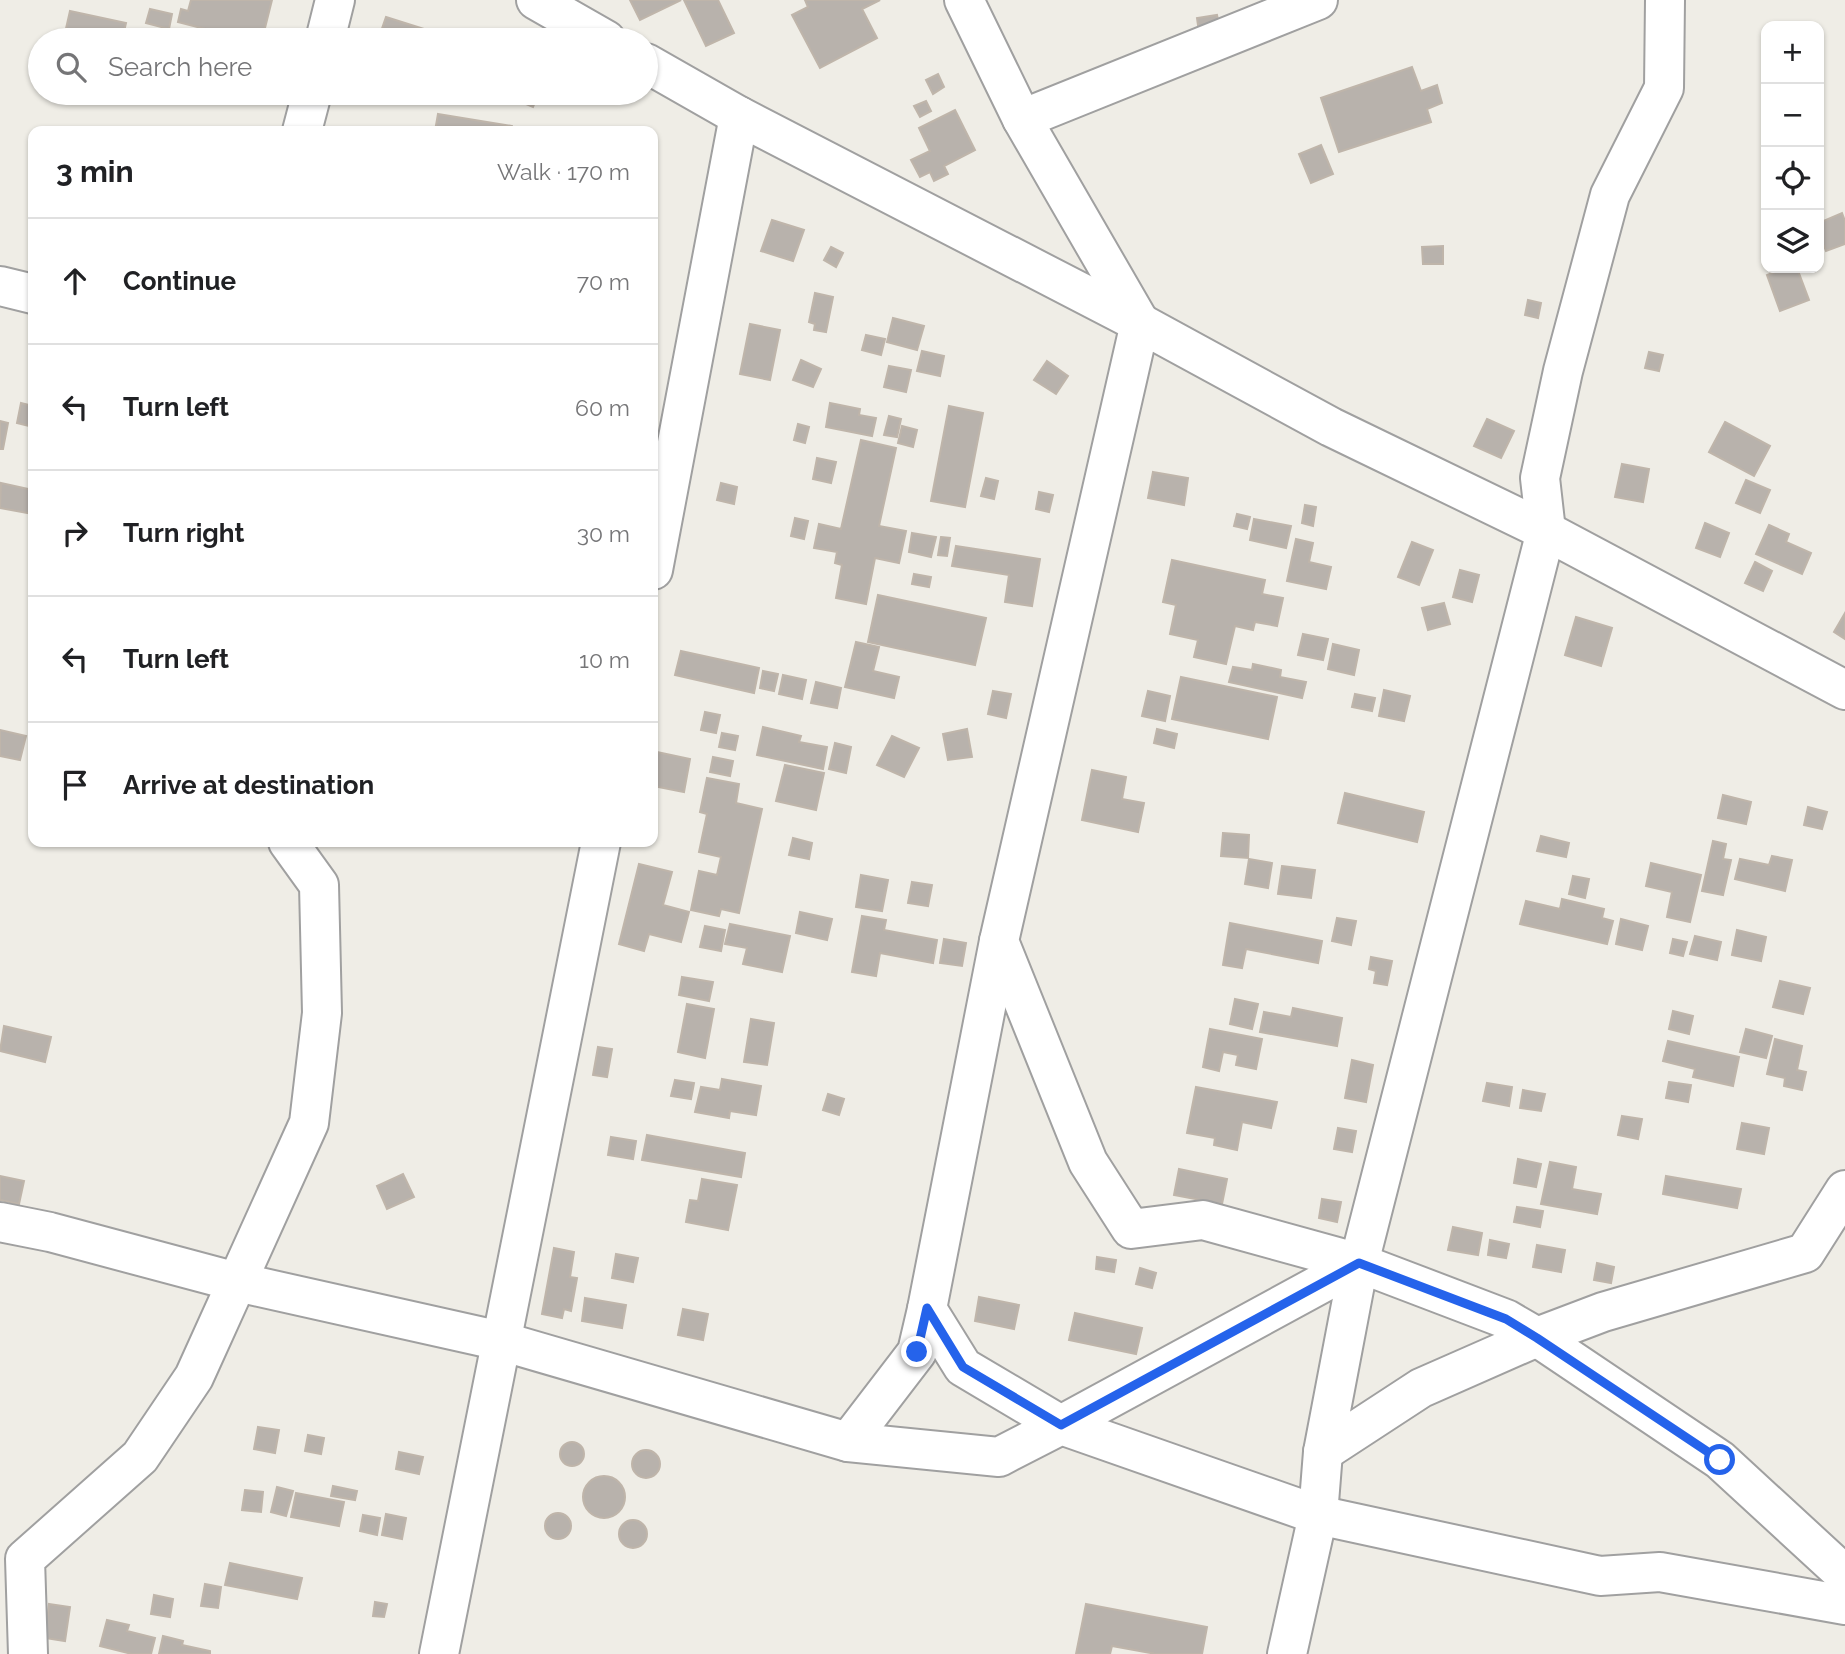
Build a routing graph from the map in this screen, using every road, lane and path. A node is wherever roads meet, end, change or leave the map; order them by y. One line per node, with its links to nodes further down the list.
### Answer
1 (335, 0): 6 (street)
2 (536, 0): 7 (street)
3 (964, 0): 11 (street)
4 (1318, 0): 11 (street)
5 (1665, 0): 16 (street)
6 (328, 28)
7 (586, 28)
8 (658, 70): 10 (street)
9 (309, 105): 12 (street)
10 (739, 116): 15 (street); 17 (street)
11 (1022, 118): 15 (street)
12 (303, 126)
13 (0, 286): 14 (street)
14 (28, 293)
15 (1140, 323): 16 (street); 21 (street)
16 (1546, 531): 18 (street); 24 (street)
17 (658, 544)
18 (1845, 690)
19 (292, 847): 25 (street)
20 (600, 847): 28 (street)
21 (999, 941): 24 (street); 26 (street)
22 (1845, 1190): 27 (street)
23 (0, 1222): 25 (street)
24 (1359, 1263): 27 (street); 29 (street); 31 (street)
25 (237, 1282): 28 (street); 35 (street)
26 (927, 1308): 29 (street); 30 (street)
27 (1537, 1338): 31 (street); 33 (street)
28 (501, 1341): 30 (street); 36 (street)
29 (1061, 1425): 30 (street); 32 (street)
30 (848, 1441)
31 (1323, 1452): 32 (street)
32 (1318, 1516): 34 (street); 37 (street)
33 (1845, 1575)
34 (1845, 1605)
35 (28, 1654)
36 (439, 1654)
37 (1287, 1654)

